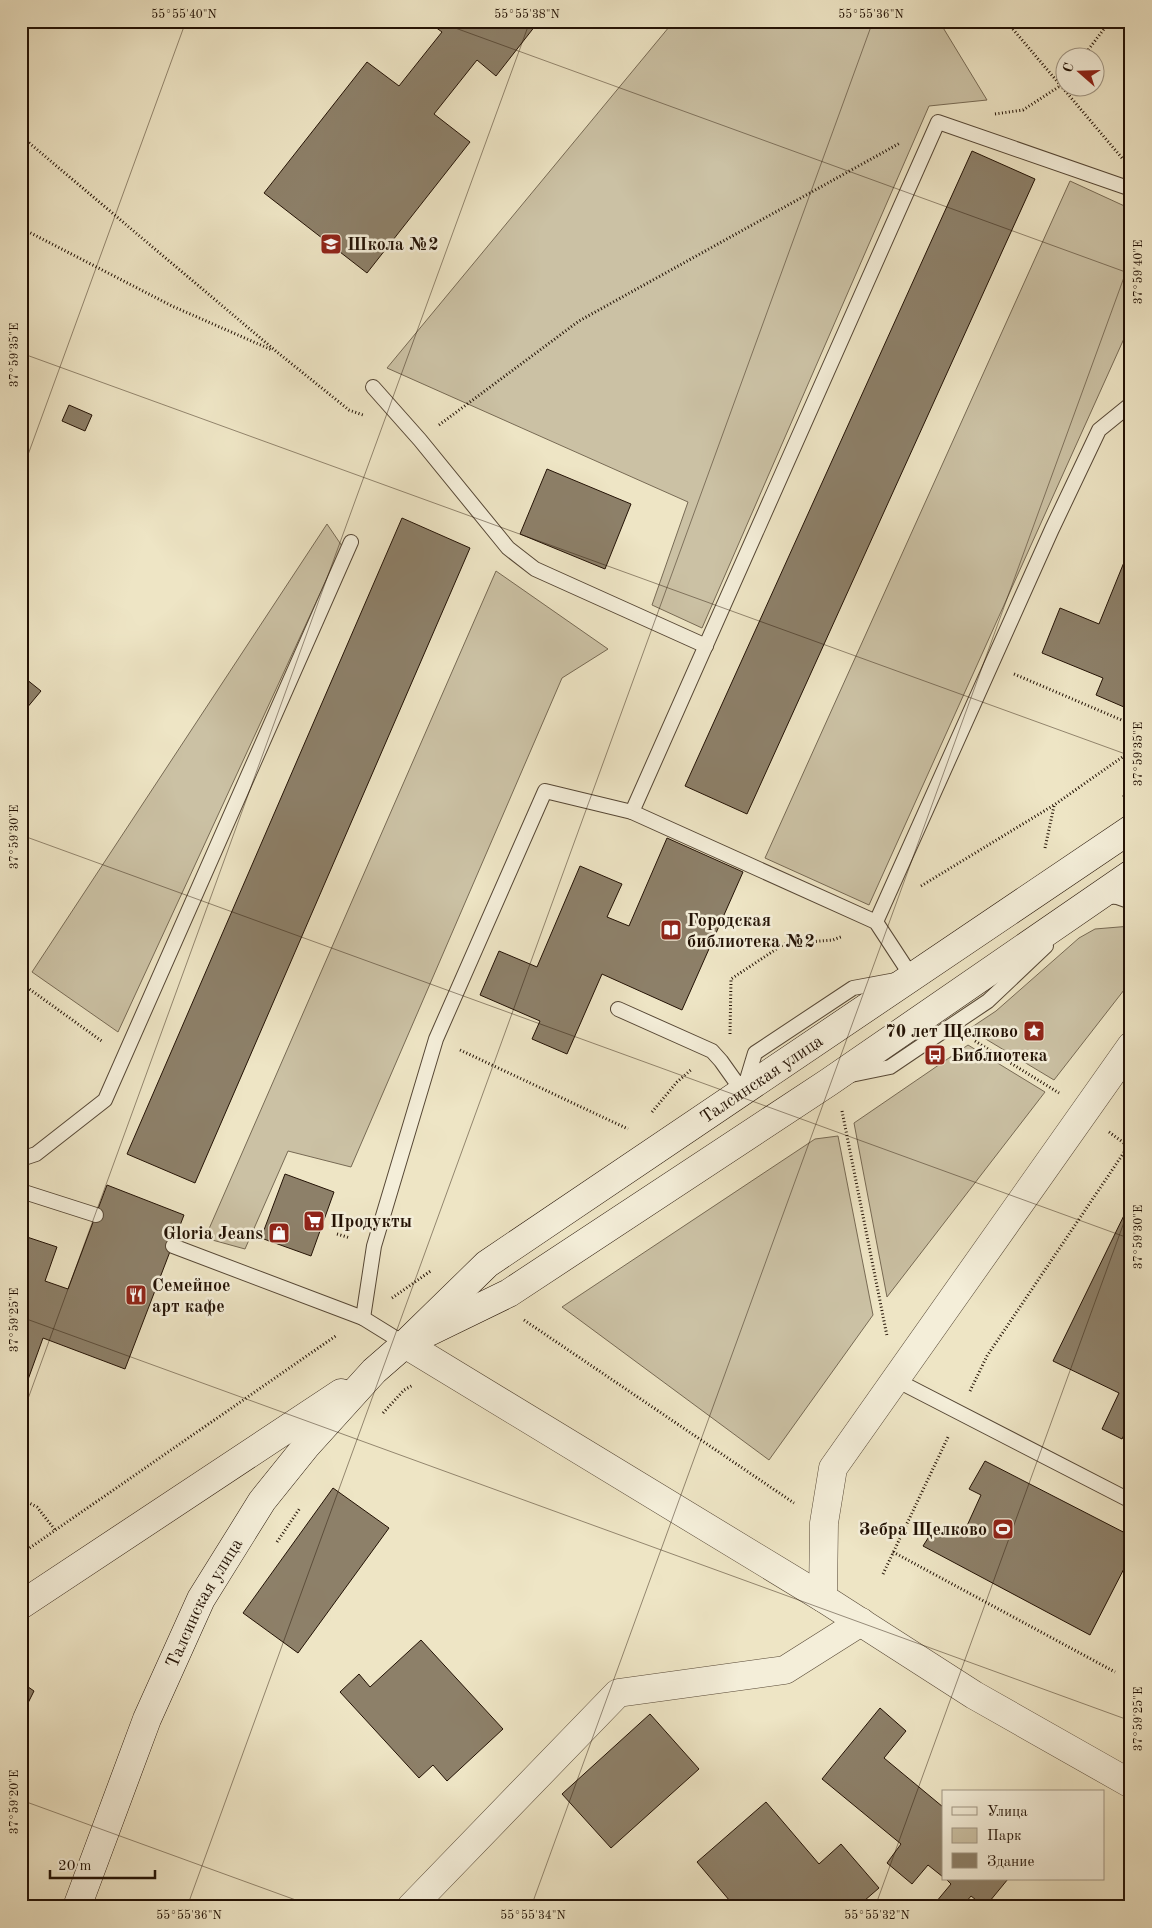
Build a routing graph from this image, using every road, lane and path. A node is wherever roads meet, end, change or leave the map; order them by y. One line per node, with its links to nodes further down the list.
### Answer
1 (1006, 21): 4 (path)
2 (1110, 21): 3 (path)
3 (1090, 48)
4 (1054, 79)
5 (1054, 90): 7 (path)
6 (1070, 98): 10 (path)
7 (995, 114)
8 (938, 122): 11 (lane); 17 (path); 19 (lane)
9 (21, 136): 13 (path)
10 (1124, 161)
11 (1131, 189)
12 (21, 228): 13 (path)
13 (277, 352): 16 (path)
14 (373, 387): 17 (lane)
15 (1131, 404): 20 (lane)
16 (367, 417)
17 (420, 440): 19 (lane)
18 (352, 542): 38 (lane)
19 (706, 646): 24 (lane)
20 (993, 665): 21 (path); 31 (lane)
21 (1131, 724)
22 (1131, 751): 23 (path)
23 (1054, 805): 26 (path); 28 (path)
24 (632, 812): 31 (lane); 36 (lane)
25 (1131, 829): 32 (street, Талсинская улица)
26 (1045, 850)
27 (1131, 874): 29 (street, Талсинская улица)
28 (920, 886)
29 (1097, 896): 30 (lane); 52 (street, Талсинская улица)
30 (1131, 902)
31 (876, 922): 32 (lane); 37 (path)
32 (912, 977): 40 (street, Талсинская улица)
33 (21, 983): 38 (path)
34 (618, 1009): 40 (lane)
35 (967, 1036): 42 (path)
36 (436, 1040): 43 (path); 51 (lane)
37 (730, 1040)
38 (124, 1057): 46 (lane)
39 (1127, 1059): 42 (street)
40 (743, 1092): 52 (street, Талсинская улица)
41 (841, 1107): 55 (path)
42 (1084, 1112): 45 (path); 55 (street)
43 (633, 1131)
44 (1131, 1142): 45 (path)
45 (1128, 1146): 56 (path)
46 (21, 1159)
47 (21, 1191): 48 (lane)
48 (96, 1215)
49 (173, 1246): 51 (lane)
50 (520, 1317): 61 (path)
51 (363, 1318): 52 (lane)
52 (405, 1344): 53 (street); 54 (street, Талсинская улица)
53 (443, 1366): 57 (path); 66 (street)
54 (374, 1371): 67 (street); 71 (street, Талсинская улица)
55 (896, 1380): 56 (lane); 61 (street)
56 (960, 1412): 59 (lane); 64 (path)
57 (378, 1418)
58 (21, 1499): 62 (path)
59 (1131, 1501)
60 (302, 1505): 63 (path)
61 (824, 1523): 66 (street)
62 (56, 1531)
63 (275, 1545)
64 (893, 1552): 65 (path); 69 (path)
65 (883, 1574)
66 (823, 1598): 68 (street)
67 (21, 1605)
68 (861, 1622): 70 (street); 72 (street)
69 (1115, 1672)
70 (1131, 1784)
71 (77, 1907)
72 (411, 1907)

